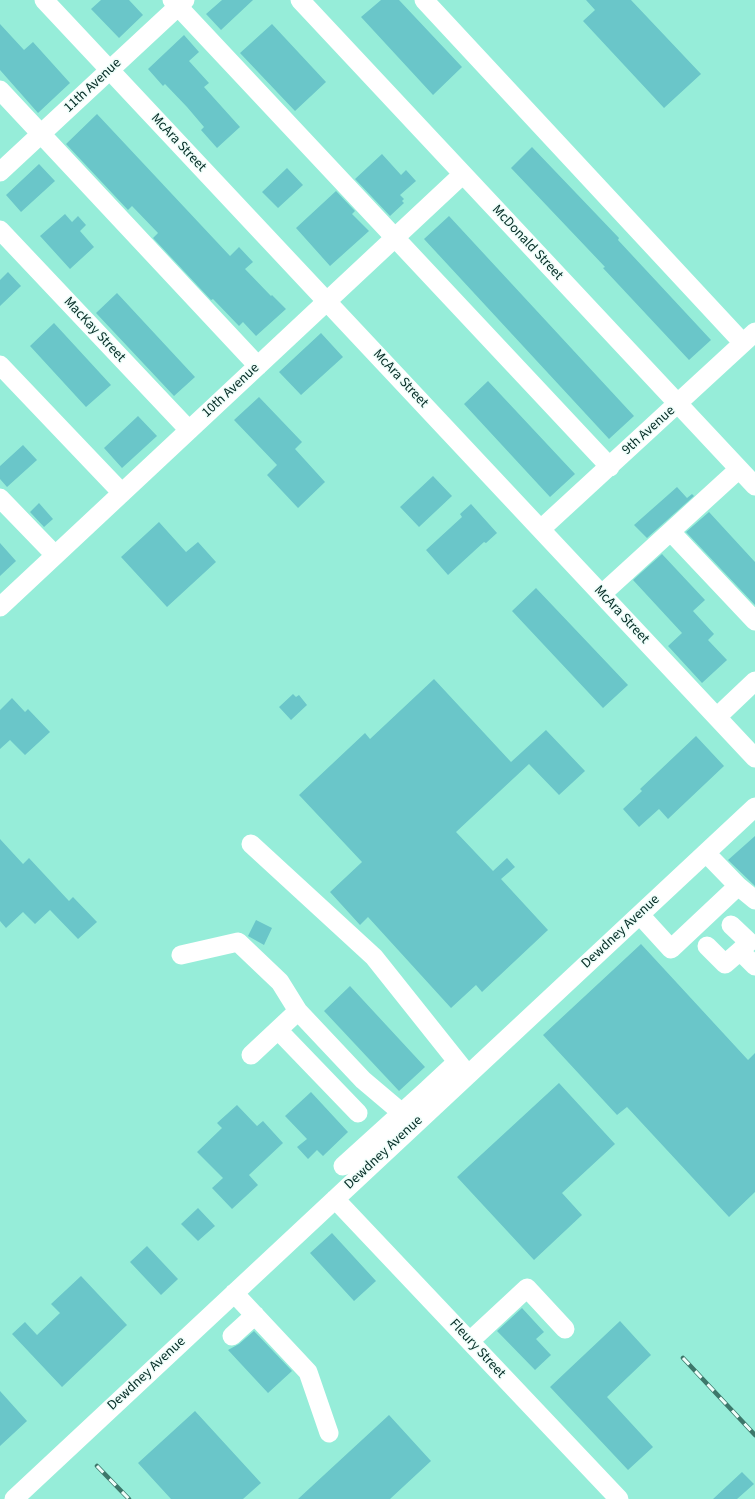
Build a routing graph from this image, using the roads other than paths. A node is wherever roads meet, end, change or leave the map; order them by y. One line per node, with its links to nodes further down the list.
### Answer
1 (44, 0): 5 (street, McAra Street)
2 (300, 0): 9 (street, McDonald Street)
3 (424, 0): 13 (street)
4 (179, 2): 5 (street, 11th Avenue); 11 (street)
5 (110, 70): 7 (street, 11th Avenue); 12 (street, McAra Street)
6 (0, 90): 7 (street)
7 (41, 134): 8 (street, 11th Avenue); 15 (street)
8 (0, 172)
9 (463, 174): 11 (street, 10th Avenue); 16 (street, McDonald Street)
10 (0, 230): 17 (street, MacKay Street)
11 (395, 236): 12 (street, 10th Avenue); 18 (street)
12 (327, 301): 15 (street, 10th Avenue); 23 (street, McAra Street)
13 (749, 338): 16 (street, 9th Avenue)
14 (0, 365): 21 (street)
15 (258, 366): 17 (street, 10th Avenue)
16 (678, 404): 18 (street, 9th Avenue); 19 (street, McDonald Street)
17 (189, 430): 21 (street, 10th Avenue)
18 (610, 467): 23 (street, 9th Avenue)
19 (739, 469): 20 (street, McDonald Street); 24 (street)
20 (755, 486)
21 (122, 493): 25 (street, 10th Avenue)
22 (0, 498): 25 (street)
23 (541, 529): 26 (street, McAra Street)
24 (671, 532): 26 (street); 28 (street)
25 (55, 556): 27 (street, 10th Avenue)
26 (602, 594): 30 (street, McAra Street)
27 (0, 607)
28 (755, 621)
29 (755, 682): 30 (street)
30 (717, 717): 31 (street, McAra Street)
31 (755, 758)
32 (755, 807): 34 (street, Dewdney Avenue)
33 (251, 844): 46 (street)
34 (706, 853): 35 (street); 37 (street, Dewdney Avenue)
35 (738, 886): 36 (street); 37 (street)
36 (755, 900)
37 (640, 915): 46 (street, Dewdney Avenue)
38 (731, 925): 40 (street)
39 (707, 946): 40 (street)
40 (740, 951): 42 (street)
41 (181, 955): 43 (street)
42 (755, 966)
43 (298, 1011): 44 (street); 48 (street)
44 (278, 1030): 45 (street); 47 (street)
45 (251, 1055)
46 (463, 1068): 48 (street, Dewdney Avenue)
47 (358, 1113)
48 (408, 1119): 49 (street); 50 (street, Dewdney Avenue)
49 (343, 1166)
50 (335, 1199): 51 (street, Dewdney Avenue); 55 (street, Fleury Street)
51 (234, 1293): 52 (street); 57 (street, Dewdney Avenue)
52 (255, 1315): 54 (street); 56 (street)
53 (566, 1330): 55 (street)
54 (232, 1336)
55 (470, 1341): 58 (street, Fleury Street)
56 (329, 1432)
57 (14, 1499)
58 (619, 1499)

